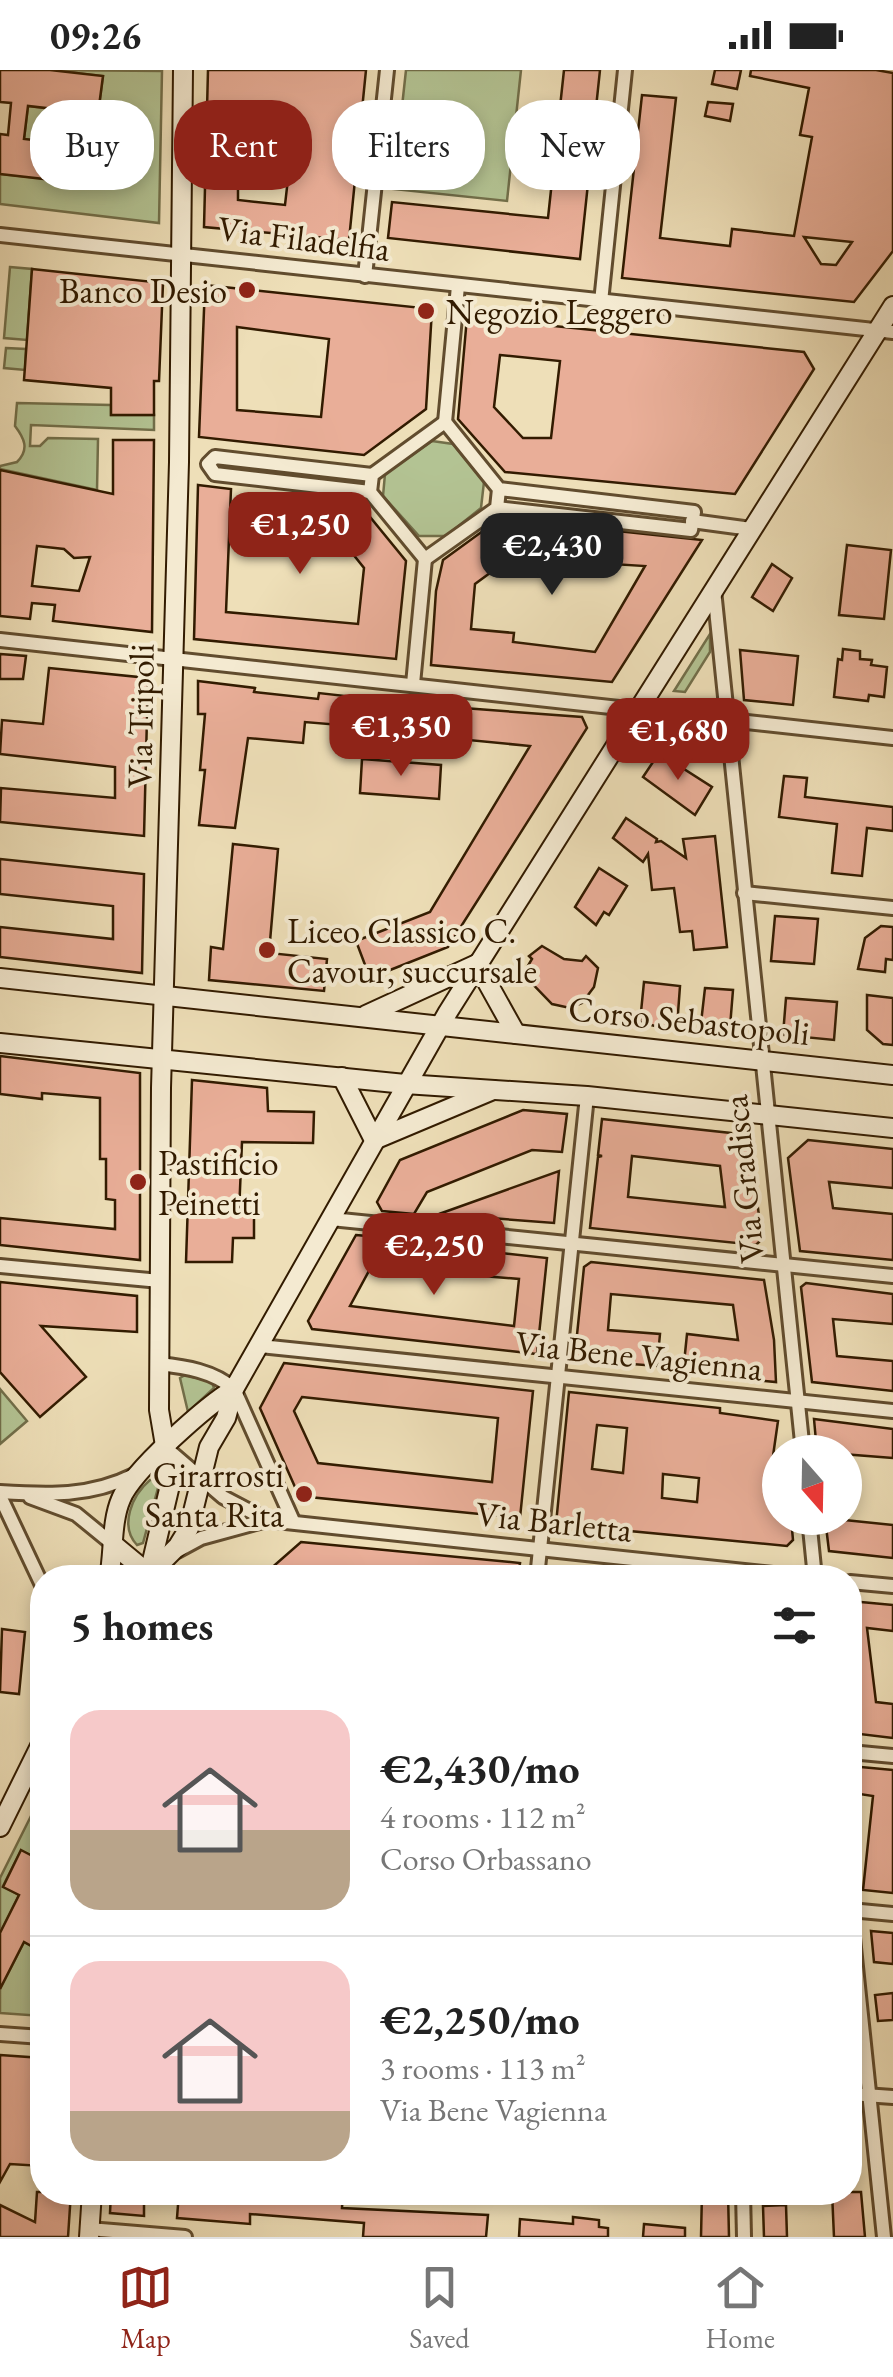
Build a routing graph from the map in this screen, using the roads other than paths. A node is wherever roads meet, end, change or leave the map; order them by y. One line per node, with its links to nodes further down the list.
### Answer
1 (184, 70): 5 (street, Via Tripoli)
2 (387, 70): 6 (street)
3 (625, 70): 8 (street)
4 (0, 234): 5 (street, Via Filadelfia)
5 (180, 253): 6 (street, Via Filadelfia); 12 (street, Via Tripoli)
6 (364, 276): 7 (street, Via Filadelfia)
7 (458, 286): 8 (street, Via Filadelfia); 11 (street)
8 (601, 302): 10 (street, Via Filadelfia)
9 (893, 306): 10 (street)
10 (884, 331): 19 (street)
11 (445, 422): 14 (street); 15 (street)
12 (178, 462): 13 (street); 23 (street, Via Tripoli)
13 (208, 464): 14 (street); 16 (street)
14 (372, 475): 16 (street)
15 (499, 489): 17 (street); 18 (street)
16 (370, 492): 20 (street)
17 (497, 508): 18 (street); 20 (street)
18 (692, 521): 19 (street)
19 (751, 529): 21 (street)
20 (425, 559): 24 (street)
21 (714, 588): 25 (street); 26 (street, Via Gradisca)
22 (0, 640): 23 (street)
23 (174, 658): 24 (street); 32 (street, Via Tripoli)
24 (413, 684): 25 (street)
25 (638, 708): 26 (street); 30 (street)
26 (728, 720): 27 (street); 28 (street, Via Gradisca)
27 (893, 738)
28 (744, 893): 29 (street); 38 (street, Via Gradisca)
29 (893, 908)
30 (478, 964): 33 (street); 34 (street); 35 (street)
31 (0, 978): 32 (street, Corso Sebastopoli)
32 (165, 996): 33 (street, Corso Sebastopoli); 37 (street, Via Tripoli)
33 (360, 1017): 34 (street, Corso Sebastopoli)
34 (440, 1026): 35 (street, Corso Sebastopoli); 41 (street)
35 (516, 1034): 38 (street, Corso Sebastopoli)
36 (0, 1043): 37 (street)
37 (163, 1058): 40 (street); 52 (street, Via Tripoli)
38 (760, 1062): 39 (street, Corso Sebastopoli); 44 (street, Via Gradisca)
39 (893, 1075)
40 (342, 1078): 41 (street); 46 (street)
41 (405, 1084): 42 (street); 46 (street)
42 (494, 1089): 43 (street); 46 (street)
43 (587, 1096): 44 (street); 48 (street)
44 (766, 1116): 45 (street); 49 (street, Via Gradisca)
45 (893, 1128)
46 (374, 1140): 47 (street)
47 (331, 1219): 48 (street); 53 (street)
48 (572, 1245): 49 (street); 55 (street)
49 (782, 1265): 51 (street); 57 (street, Via Gradisca)
50 (0, 1266): 52 (street)
51 (893, 1276)
52 (160, 1281): 54 (street, Via Tripoli)
53 (260, 1346): 55 (street, Via Bene Vagienna); 56 (street)
54 (160, 1364): 56 (street); 60 (street, Via Tripoli)
55 (556, 1378): 57 (street, Via Bene Vagienna); 69 (street)
56 (234, 1389): 60 (street); 62 (street); 66 (street)
57 (798, 1401): 58 (street, Via Bene Vagienna); 59 (street, Via Gradisca)
58 (893, 1411)
59 (801, 1435)
60 (166, 1448): 61 (street); 62 (street); 74 (street, Via Tripoli)
61 (148, 1465): 63 (street); 68 (street)
62 (201, 1480): 65 (street); 70 (street)
63 (18, 1493): 64 (street); 68 (street)
64 (0, 1494): 71 (street)
65 (268, 1520): 66 (street, Via Barletta); 70 (street)
66 (292, 1521): 69 (street, Via Barletta)
67 (810, 1535): 78 (street)
68 (114, 1545): 72 (street); 73 (street)
69 (539, 1550): 76 (street); 77 (street, Via Barletta)
70 (170, 1556): 75 (street)
71 (33, 1565)
72 (112, 1565)
73 (133, 1565)
74 (144, 1565)
75 (155, 1565)
76 (537, 1565)
77 (686, 1565)
78 (812, 1565)
79 (862, 1583): 80 (street)
80 (893, 1586)
81 (862, 1753): 82 (street)
82 (893, 1756)
83 (30, 1766): 84 (street)
84 (0, 1827)
85 (862, 1911): 86 (street)
86 (893, 1914)
87 (862, 2027): 91 (street)
88 (0, 2034): 89 (street)
89 (30, 2036)
90 (862, 2095): 91 (street)
91 (869, 2096): 92 (street); 98 (street)
92 (893, 2097)
93 (91, 2205): 95 (street)
94 (744, 2205): 97 (street)
95 (89, 2233): 96 (street)
96 (185, 2237)
97 (744, 2237)
98 (884, 2237)

